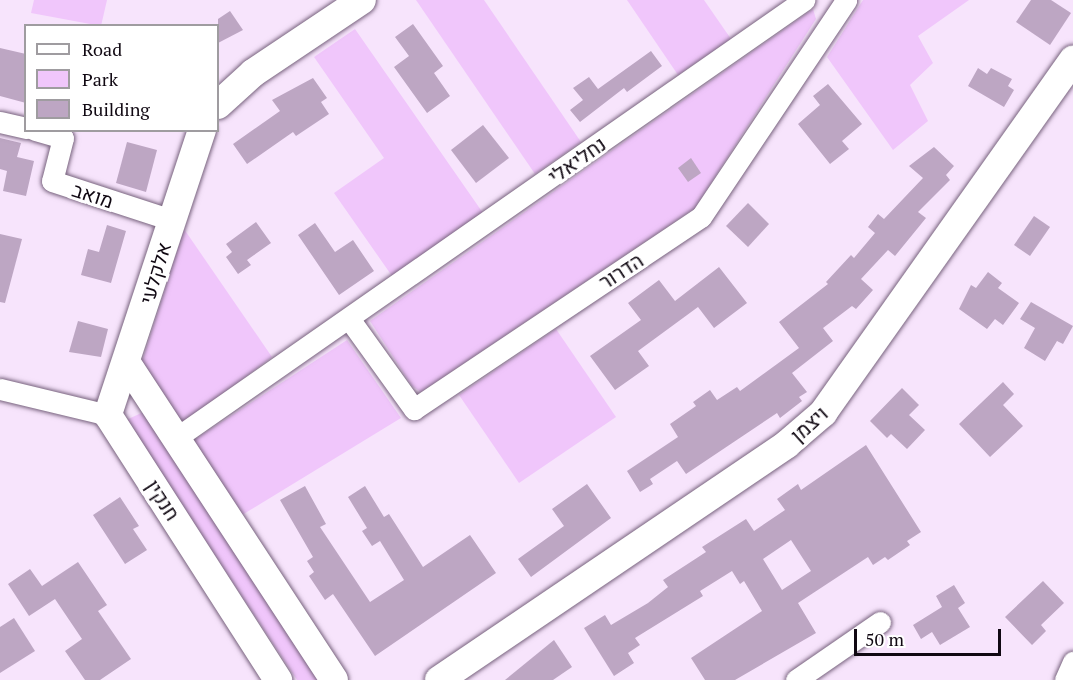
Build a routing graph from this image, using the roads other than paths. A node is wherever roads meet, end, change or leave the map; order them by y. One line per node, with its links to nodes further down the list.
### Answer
1 (362, 0): 5 (street)
2 (804, 0): 11 (street, נחליאלי)
3 (846, 0): 11 (street, הדרור)
4 (1073, 60): 20 (street, ויצמן)
5 (219, 104)
6 (0, 122): 7 (street)
7 (24, 128)
8 (42, 132): 10 (street, מואב)
9 (201, 132): 10 (street, אלקלעי)
10 (171, 220): 12 (street, אלקלעי)
11 (350, 320): 15 (street, נחליאלי)
12 (128, 365): 14 (street, אלקלעי); 15 (street)
13 (0, 389): 14 (street)
14 (108, 415): 18 (street, חנקין)
15 (176, 438): 19 (street)
16 (879, 622): 21 (street)
17 (1073, 662): 22 (street)
18 (278, 680)
19 (334, 680)
20 (439, 680)
21 (796, 680)
22 (1065, 680)

